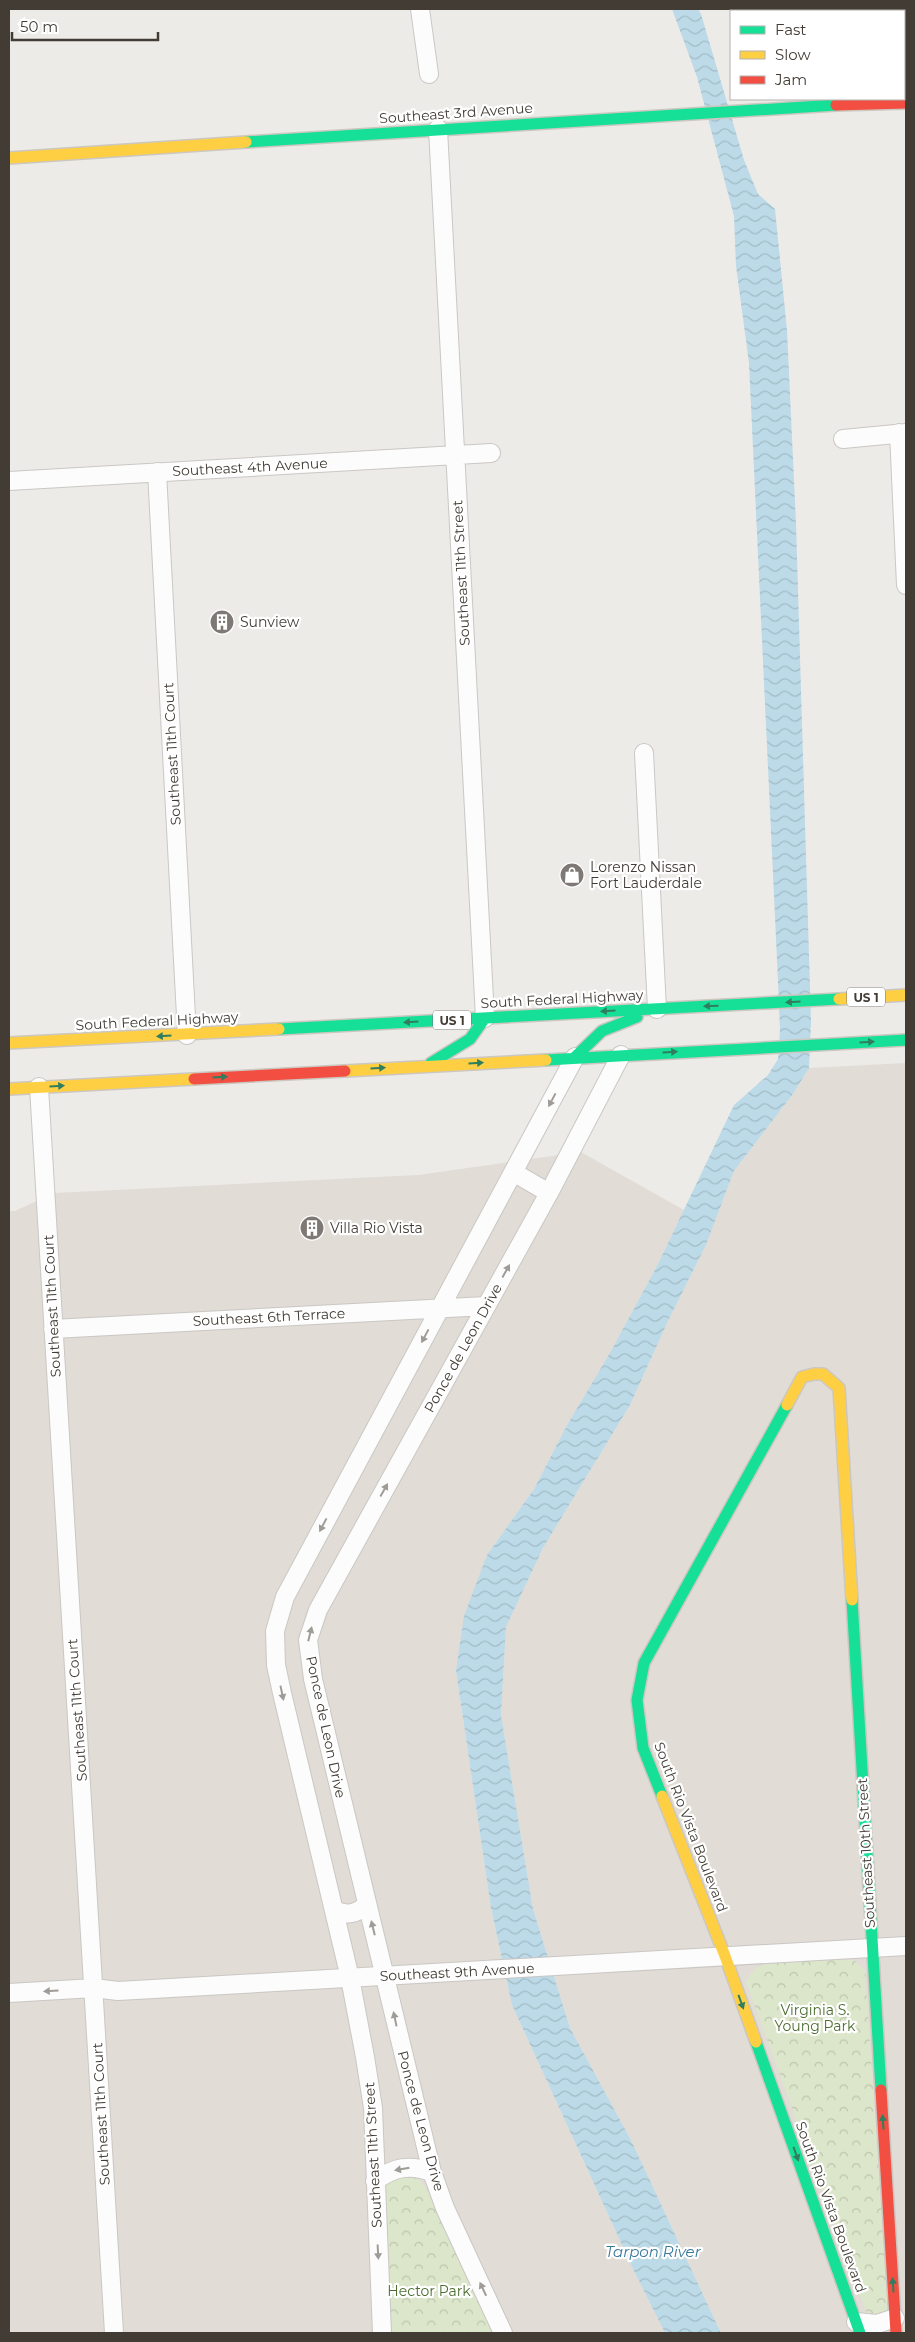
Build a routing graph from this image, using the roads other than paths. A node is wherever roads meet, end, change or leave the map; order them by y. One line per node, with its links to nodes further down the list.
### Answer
1 (420, 9): 2 (street)
2 (429, 74)
3 (831, 102): 4 (main road, Southeast 3rd Avenue); 5 (main road, Southeast 3rd Avenue)
4 (906, 103)
5 (438, 129): 6 (main road, Southeast 3rd Avenue); 10 (street, Southeast 11th Street)
6 (9, 158)
7 (902, 433): 8 (street); 13 (street)
8 (843, 439)
9 (491, 454): 10 (street, Southeast 4th Avenue)
10 (455, 456): 11 (street, Southeast 4th Avenue); 17 (street, Southeast 11th Street)
11 (157, 472): 12 (street, Southeast 4th Avenue); 18 (street, Southeast 11th Court)
12 (9, 481)
13 (906, 585)
14 (644, 753): 16 (street)
15 (906, 995): 16 (main road, South Federal Highway / US 1, one-way to 16)
16 (657, 1008): 17 (main road, South Federal Highway / US 1, one-way to 17); 22 (main road)
17 (485, 1018): 18 (main road, South Federal Highway / US 1, one-way to 18); 23 (main road)
18 (187, 1035): 20 (main road, South Federal Highway / US 1, one-way to 20)
19 (906, 1040): 21 (main road, one-way to 19)
20 (9, 1043)
21 (621, 1055): 22 (main road); 27 (street, Ponce de Leon Drive)
22 (575, 1057): 23 (main road, one-way to 22); 26 (street, one-way to 26)
23 (428, 1065): 24 (main road, one-way to 23)
24 (39, 1087): 25 (main road); 30 (street, Southeast 11th Court)
25 (9, 1089)
26 (513, 1172): 27 (street); 29 (street)
27 (549, 1193): 28 (street, Ponce de Leon Drive, one-way to 27)
28 (486, 1306): 29 (street, Southeast 6th Terrace); 32 (street, Ponce de Leon Drive, one-way to 28)
29 (440, 1308): 30 (street, Southeast 6th Terrace); 33 (street, one-way to 33)
30 (53, 1329): 39 (street, Southeast 11th Court)
31 (830, 1376): 35 (main road, Southeast 10th Street); 36 (main road, South Rio Vista Boulevard)
32 (367, 1905): 33 (street); 37 (street, Ponce de Leon Drive, one-way to 32)
33 (334, 1910): 38 (street)
34 (906, 1946): 35 (street, Southeast 9th Avenue)
35 (872, 1948): 36 (street, Southeast 9th Avenue); 43 (main road, Southeast 10th Street, one-way to 35)
36 (725, 1956): 37 (street, Southeast 9th Avenue); 44 (main road, South Rio Vista Boulevard, one-way to 44)
37 (385, 1976): 38 (street, Southeast 9th Avenue); 41 (street, Ponce de Leon Drive, one-way to 37)
38 (350, 1978): 39 (street, Southeast 9th Avenue); 42 (street, Southeast 11th Street)
39 (94, 1988): 40 (street, Southeast 9th Avenue, one-way to 40); 45 (street, Southeast 11th Court)
40 (9, 1993)
41 (432, 2172): 42 (street, one-way to 42); 47 (street, Ponce de Leon Drive, one-way to 41)
42 (375, 2181): 46 (street, Southeast 11th Street, one-way to 46)
43 (896, 2326): 44 (street)
44 (858, 2328)
45 (114, 2333)
46 (382, 2333)
47 (503, 2333)

